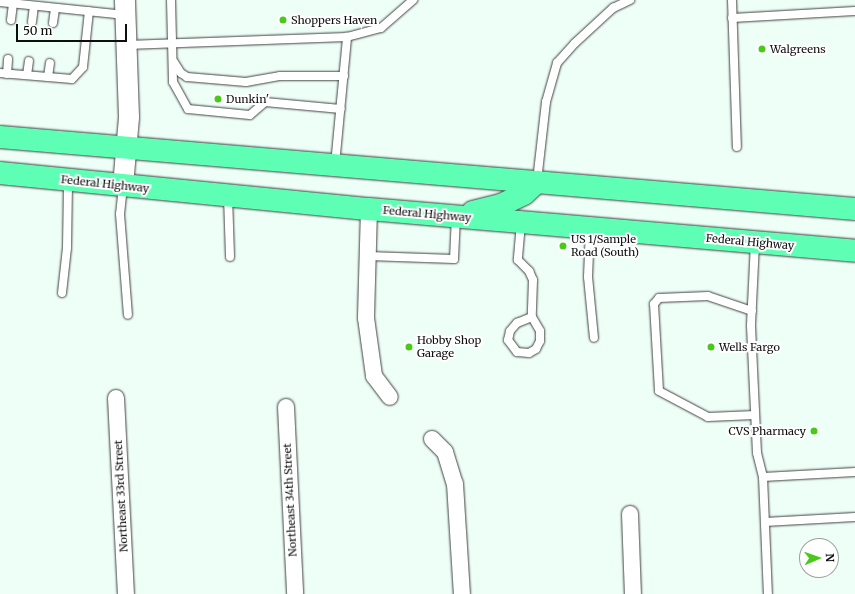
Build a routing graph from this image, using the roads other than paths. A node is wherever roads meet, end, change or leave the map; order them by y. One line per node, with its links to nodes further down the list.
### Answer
1 (171, 0): 18 (lane)
2 (413, 0): 17 (lane)
3 (630, 0): 35 (lane)
4 (732, 0): 13 (lane)
5 (0, 2): 6 (lane)
6 (13, 4): 8 (lane); 14 (lane)
7 (64, 4): 10 (lane); 11 (lane)
8 (34, 6): 10 (lane); 15 (lane)
9 (125, 7): 11 (lane); 19 (street)
10 (55, 8): 16 (lane)
11 (89, 11): 27 (lane)
12 (855, 11): 13 (lane)
13 (732, 18): 30 (lane)
14 (11, 20)
15 (32, 22)
16 (53, 23)
17 (347, 37): 18 (lane); 26 (lane)
18 (172, 43): 19 (lane); 22 (lane)
19 (127, 45): 31 (street)
20 (8, 59): 24 (lane)
21 (28, 61): 25 (lane)
22 (174, 62): 26 (lane); 28 (lane)
23 (50, 63): 27 (lane)
24 (3, 73): 25 (lane)
25 (27, 76): 27 (lane)
26 (344, 76): 28 (lane)
27 (48, 77)
28 (340, 109): 32 (lane)
29 (0, 137): 31 (main road)
30 (737, 147)
31 (126, 148): 32 (main road); 36 (street)
32 (335, 166): 35 (main road)
33 (0, 173): 34 (main road, Federal Highway)
34 (68, 180): 36 (main road, Federal Highway); 47 (lane)
35 (537, 182): 39 (main road); 40 (main road)
36 (123, 186): 37 (main road, Federal Highway); 49 (lane)
37 (228, 195): 38 (main road, Federal Highway); 46 (lane)
38 (369, 209): 40 (main road, Federal Highway); 45 (street)
39 (855, 209)
40 (456, 217): 41 (main road, Federal Highway); 45 (lane)
41 (521, 222): 42 (main road, Federal Highway); 50 (lane)
42 (590, 228): 43 (main road, Federal Highway); 51 (lane)
43 (755, 242): 44 (main road, Federal Highway); 48 (lane)
44 (855, 251)
45 (368, 256): 52 (street)
46 (230, 257)
47 (62, 293)
48 (752, 311): 55 (lane); 55 (lane)
49 (128, 315)
50 (532, 317): 50 (lane)
51 (594, 338)
52 (390, 397)
53 (116, 398): 62 (street, Northeast 33rd Street)
54 (286, 406): 63 (street, Northeast 34th Street)
55 (755, 415): 58 (lane)
56 (432, 439): 64 (street)
57 (855, 472): 58 (lane)
58 (762, 477): 61 (lane)
59 (630, 514): 65 (street)
60 (855, 517): 61 (lane)
61 (765, 522): 66 (lane)
62 (126, 594)
63 (295, 594)
64 (462, 594)
65 (633, 594)
66 (768, 594)

